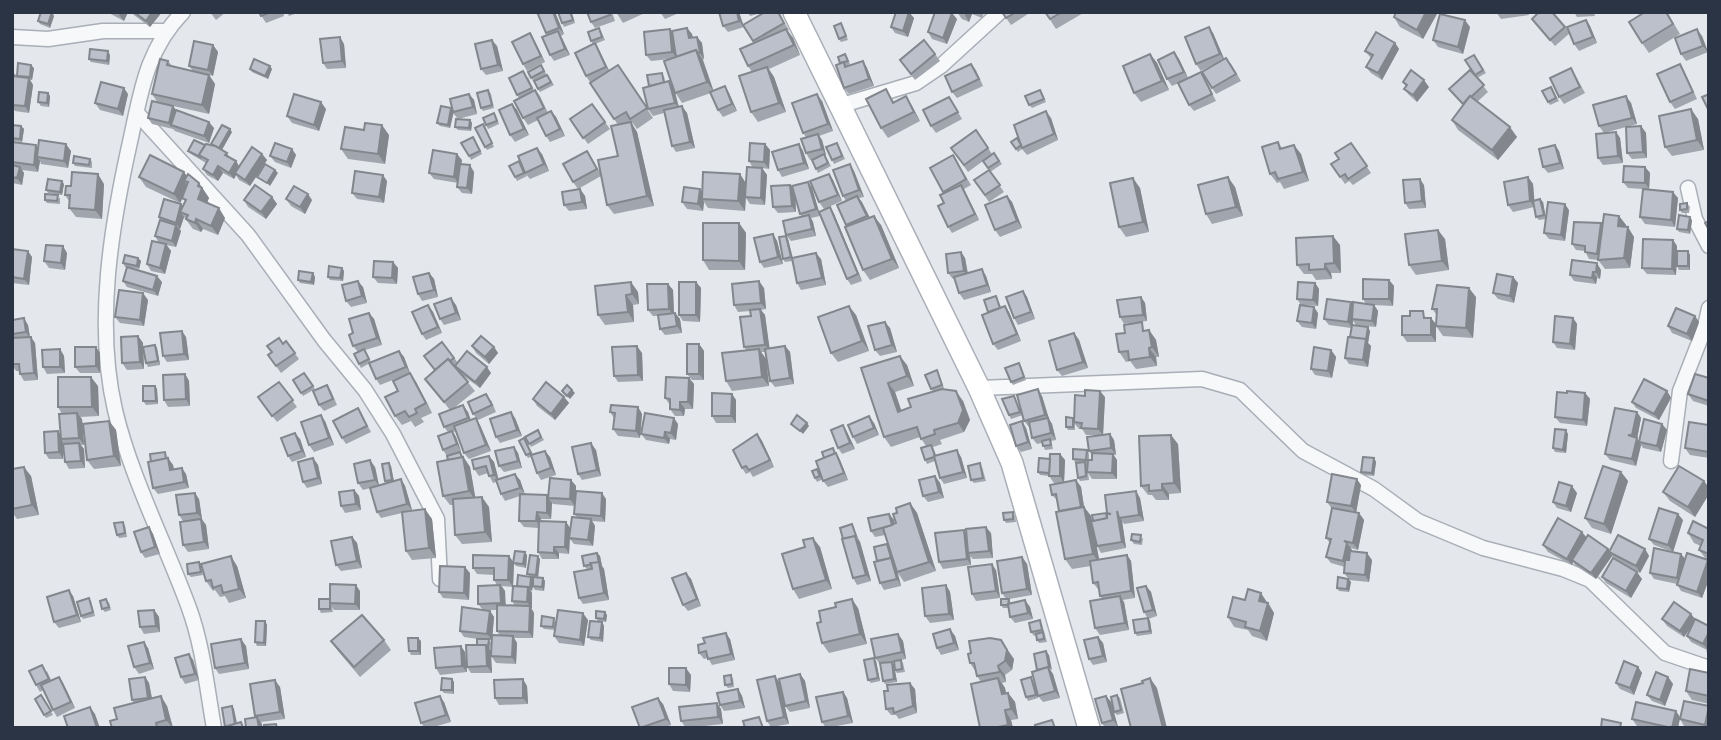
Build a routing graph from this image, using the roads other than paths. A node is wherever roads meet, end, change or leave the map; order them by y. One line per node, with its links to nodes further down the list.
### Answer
1 (183, 12): 4 (street)
2 (794, 12): 6 (main road)
3 (1000, 12): 6 (street)
4 (164, 31): 5 (street); 7 (street)
5 (12, 37)
6 (839, 106): 12 (main road)
7 (136, 113): 14 (street); 16 (street)
8 (1688, 188): 9 (street)
9 (1709, 246)
10 (1709, 308): 11 (street)
11 (1707, 328): 13 (street)
12 (979, 388): 15 (street); 17 (main road)
13 (1671, 461)
14 (440, 579)
15 (1709, 668)
16 (214, 728)
17 (1089, 728)

